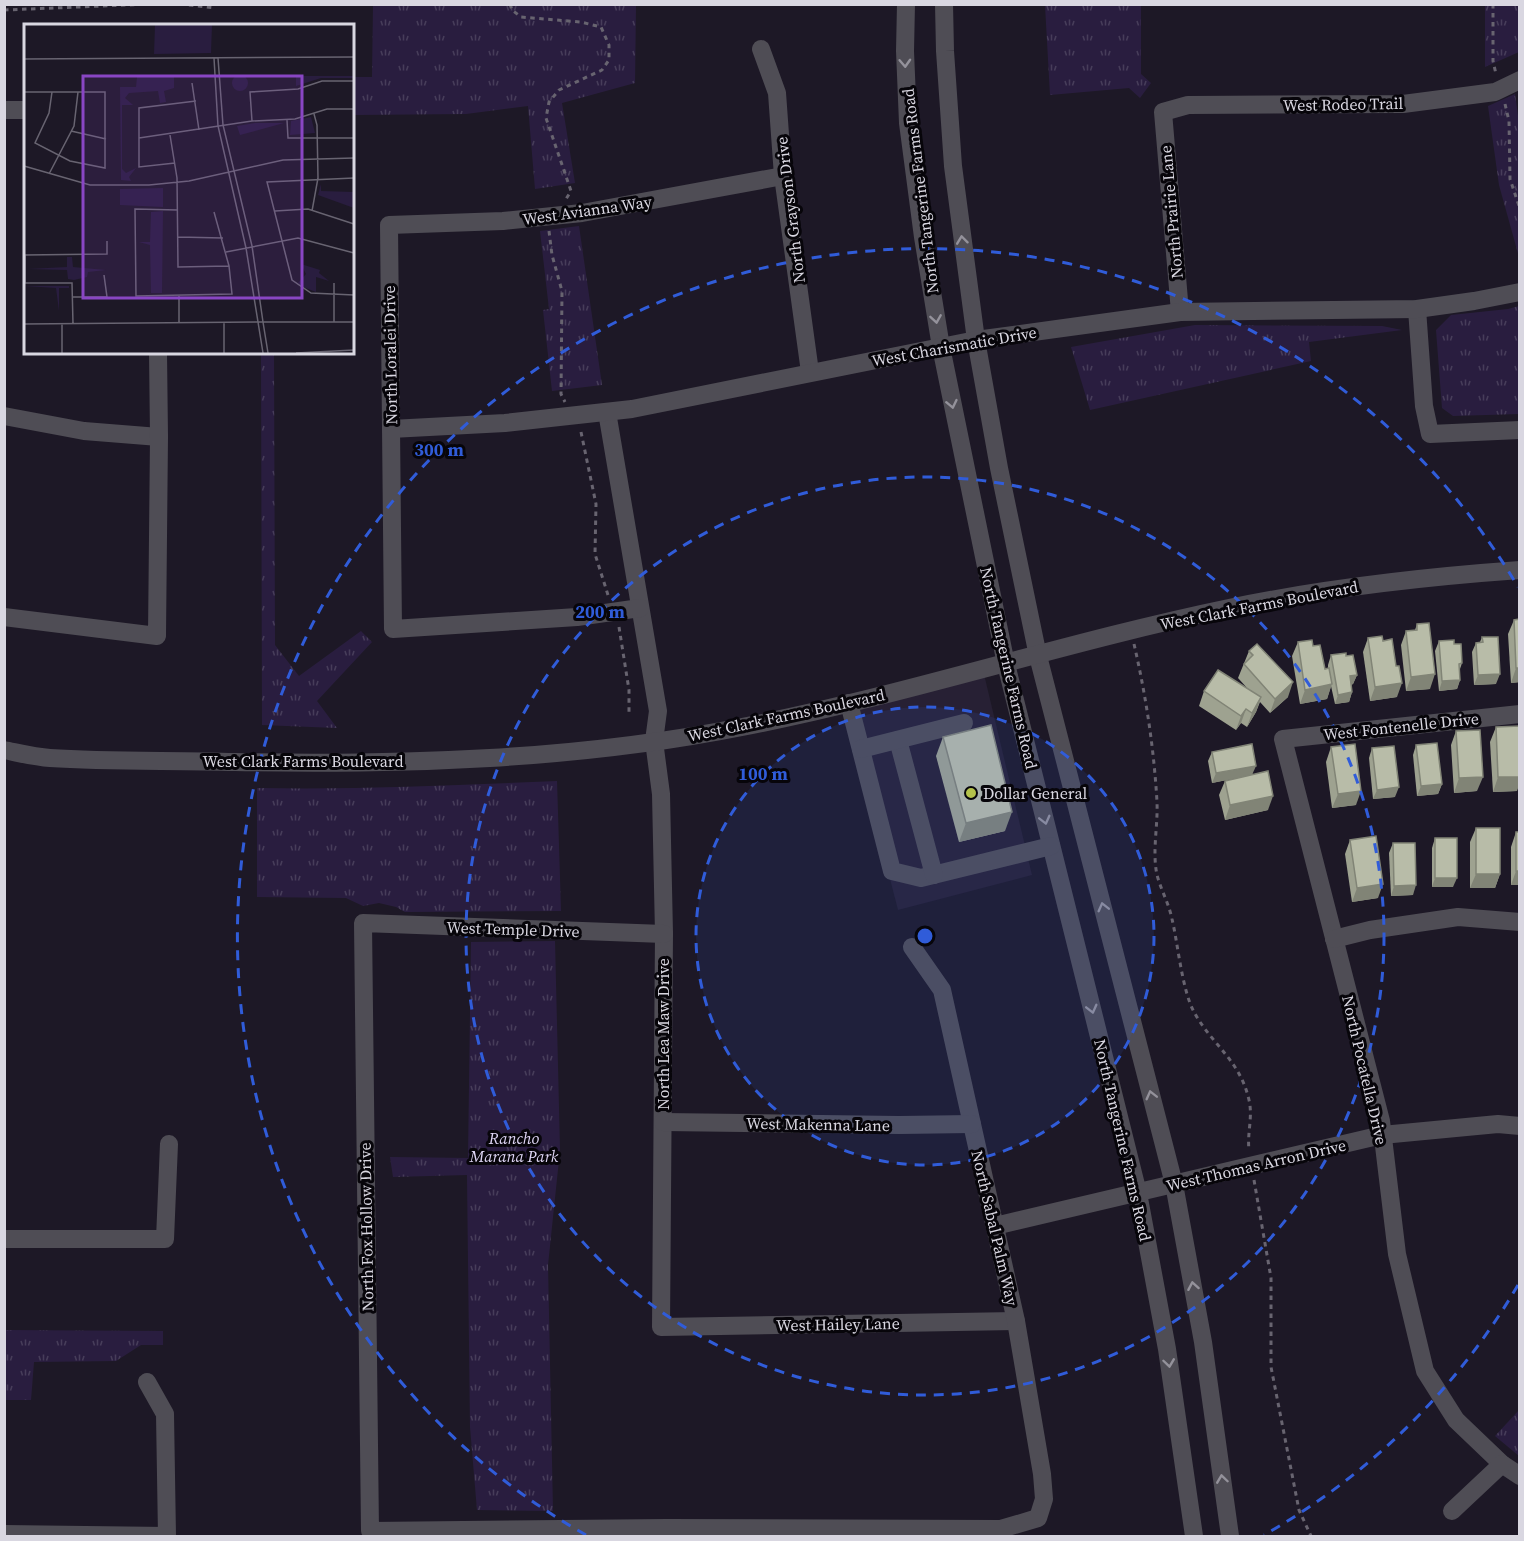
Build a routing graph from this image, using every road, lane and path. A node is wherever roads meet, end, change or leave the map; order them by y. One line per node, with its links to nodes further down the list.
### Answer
1 (152, 4): 7 (path)
2 (180, 4): 6 (path)
3 (510, 4): 14 (path)
4 (906, 4): 20 (street, North Tangerine Farms Road, one-way to 20)
5 (944, 4): 19 (street, North Tangerine Farms Road, one-way to 5)
6 (215, 8)
7 (4, 10)
8 (761, 49): 13 (street, North Grayson Drive)
9 (1520, 80): 12 (street, West Rodeo Trail)
10 (4, 110): 11 (street)
11 (24, 110)
12 (1163, 112): 18 (street, North Prairie Lane)
13 (783, 176): 14 (street, West Avianna Way); 22 (street, North Grayson Drive)
14 (557, 216): 15 (street, West Avianna Way); 25 (path)
15 (389, 225): 26 (street, North Loralei Drive)
16 (1520, 292): 17 (street, West Charismatic Drive)
17 (1417, 309): 18 (street, West Charismatic Drive); 27 (street)
18 (1180, 312): 19 (street, West Charismatic Drive)
19 (975, 340): 20 (street, West Charismatic Drive); 34 (street, North Tangerine Farms Road)
20 (940, 347): 22 (street, West Charismatic Drive); 35 (street, North Tangerine Farms Road, one-way to 35)
21 (158, 354): 28 (street)
22 (810, 372): 23 (street, West Charismatic Drive)
23 (607, 412): 25 (street, West Charismatic Drive); 30 (street, North Lea Maw Drive)
24 (4, 416): 28 (street)
25 (573, 416): 26 (street, West Charismatic Drive); 31 (path)
26 (391, 429): 31 (street, North Loralei Drive)
27 (1520, 430)
28 (159, 437): 32 (street)
29 (1520, 570): 33 (street, West Clark Farms Boulevard)
30 (640, 608): 31 (street); 42 (street, North Lea Maw Drive)
31 (613, 612): 37 (path)
32 (4, 617)
33 (1131, 631): 34 (street, West Clark Farms Boulevard); 57 (path)
34 (1038, 656): 35 (street, West Clark Farms Boulevard); 58 (street, North Tangerine Farms Road, one-way to 34)
35 (1006, 664): 36 (street, West Clark Farms Boulevard); 45 (street, North Tangerine Farms Road, one-way to 45)
36 (849, 703): 42 (street, West Clark Farms Boulevard); 43 (street)
37 (629, 712)
38 (1520, 714): 40 (street, West Fontenelle Drive)
39 (964, 723): 41 (street)
40 (1283, 738): 50 (street, North Pocatella Drive)
41 (898, 740): 43 (street); 46 (street)
42 (654, 741): 44 (street, West Clark Farms Boulevard); 49 (street, North Lea Maw Drive)
43 (861, 749): 46 (street)
44 (4, 750)
45 (1051, 846): 46 (street); 59 (street, North Tangerine Farms Road, one-way to 59)
46 (934, 875)
47 (1520, 922): 50 (street)
48 (363, 923): 49 (street, West Temple Drive); 68 (street, North Fox Hollow Drive)
49 (664, 934): 52 (street, North Lea Maw Drive)
50 (1334, 939): 55 (street, North Pocatella Drive)
51 (912, 947): 53 (street, North Sabal Palm Way)
52 (663, 1122): 53 (street, West Makenna Lane); 63 (street, North Lea Maw Drive)
53 (972, 1124): 60 (street, North Sabal Palm Way)
54 (1520, 1126): 55 (street, West Thomas Arron Drive)
55 (1382, 1135): 57 (street, West Thomas Arron Drive); 65 (street, North Pocatella Drive)
56 (169, 1144): 61 (street)
57 (1252, 1166): 58 (street, West Thomas Arron Drive); 72 (path)
58 (1174, 1184): 59 (street, West Thomas Arron Drive); 71 (street, North Tangerine Farms Road, one-way to 58)
59 (1138, 1193): 60 (street, West Thomas Arron Drive); 70 (street, North Tangerine Farms Road, one-way to 70)
60 (995, 1226): 62 (street, North Sabal Palm Way)
61 (4, 1239)
62 (1016, 1321): 63 (street, West Hailey Lane); 68 (street, North Sabal Palm Way)
63 (661, 1327)
64 (147, 1382): 69 (street)
65 (1502, 1464): 66 (street, North Pocatella Drive); 67 (street)
66 (1520, 1476)
67 (1452, 1511)
68 (667, 1532)
69 (4, 1534)
70 (1194, 1536)
71 (1230, 1536)
72 (1311, 1536)

